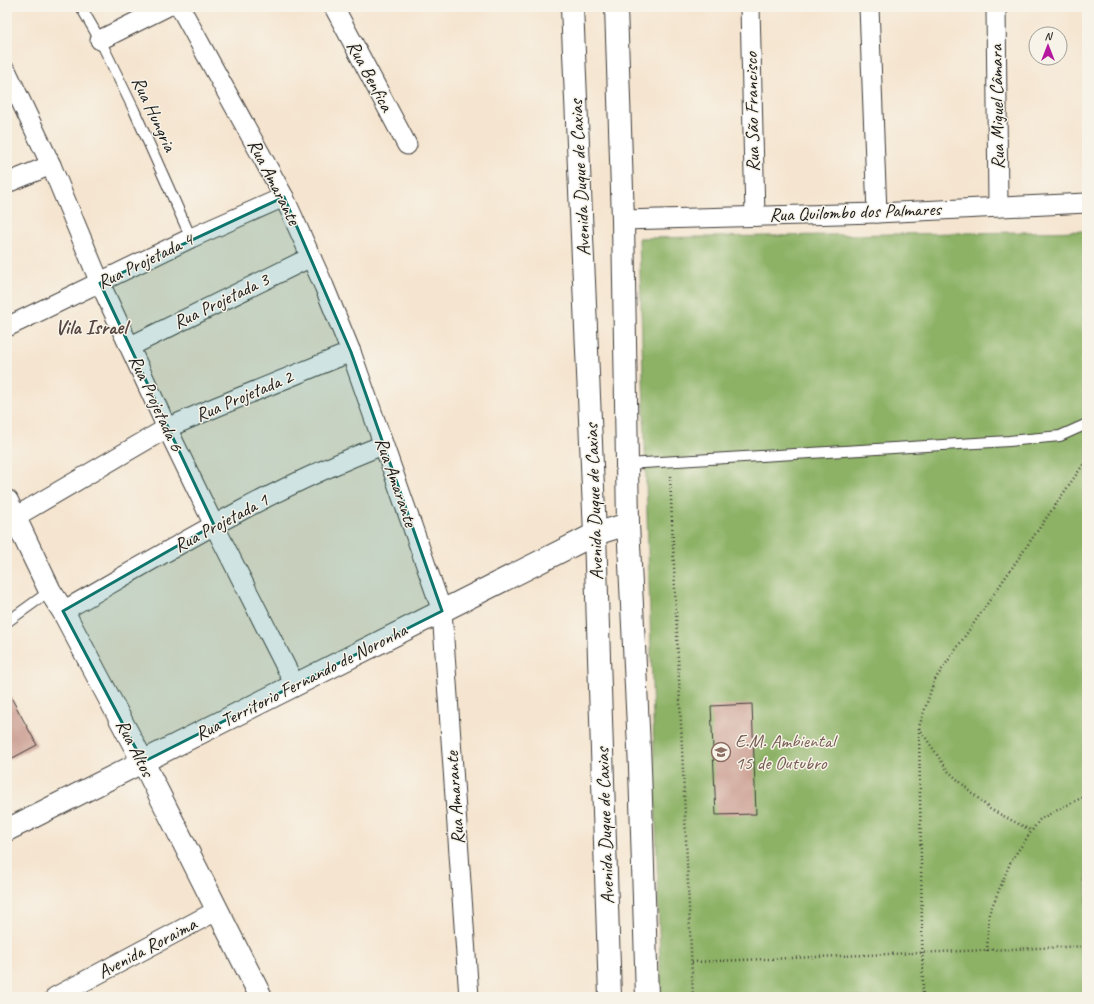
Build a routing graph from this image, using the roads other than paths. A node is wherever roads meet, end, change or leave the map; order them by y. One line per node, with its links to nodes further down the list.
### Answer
1 (81, 7): 10 (lane, Rua Hungria)
2 (166, 7): 10 (street)
3 (180, 7): 15 (street, Rua Amarante)
4 (334, 7): 12 (street, Rua Benfica)
5 (572, 7): 34 (main road, Avenida Duque de Caxias)
6 (616, 7): 20 (main road, Avenida Duque de Caxias)
7 (750, 7): 19 (street, Rua São Francisco)
8 (869, 7): 18 (street)
9 (996, 7): 17 (street, Rua Miguel Câmara)
10 (100, 40): 21 (lane, Rua Hungria)
11 (7, 72): 13 (street, Rua Projetada 6)
12 (407, 145)
13 (51, 164): 14 (street); 23 (street, Rua Projetada 6)
14 (7, 183)
15 (284, 197): 21 (street, Rua Projetada 4); 22 (street, Rua Amarante)
16 (1087, 203): 17 (street, Rua Quilombo dos Palmares)
17 (998, 206): 18 (street, Rua Quilombo dos Palmares)
18 (877, 213): 19 (street, Rua Quilombo dos Palmares)
19 (755, 216): 20 (street, Rua Quilombo dos Palmares)
20 (623, 220): 30 (main road, Avenida Duque de Caxias)
21 (191, 238): 23 (street, Rua Projetada 4)
22 (311, 256): 25 (street, Rua Projetada 3); 26 (street, Rua Amarante)
23 (100, 283): 24 (street, Rua Projetada 4); 25 (street, Rua Projetada 6)
24 (7, 327)
25 (130, 346): 28 (street, Rua Projetada 6)
26 (351, 352): 28 (street, Rua Projetada 2); 29 (street, Rua Amarante)
27 (1087, 424): 30 (lane)
28 (167, 428): 31 (street, Rua Projetada 2); 33 (street, Rua Projetada 6)
29 (383, 445): 33 (street, Rua Projetada 1); 37 (street, Rua Amarante)
30 (627, 464): 32 (main road, Avenida Duque de Caxias)
31 (11, 509): 35 (main road, Rua Altos)
32 (628, 524): 34 (main road, Rua Territorio Fernando de Noronha); 47 (main road, Avenida Duque de Caxias)
33 (214, 525): 36 (street, Rua Projetada 1); 39 (street, Rua Projetada 6)
34 (595, 534): 37 (main road, Rua Territorio Fernando de Noronha); 46 (main road, Avenida Duque de Caxias)
35 (50, 590): 36 (main road, Rua Altos); 38 (lane)
36 (64, 611): 40 (main road, Rua Altos)
37 (442, 611): 39 (main road, Rua Territorio Fernando de Noronha); 45 (street, Rua Amarante)
38 (7, 622)
39 (295, 685): 40 (main road, Rua Territorio Fernando de Noronha)
40 (143, 762): 41 (main road, Rua Territorio Fernando de Noronha); 42 (main road, Rua Altos)
41 (7, 830)
42 (218, 910): 43 (street, Avenida Roraima); 44 (main road, Rua Altos)
43 (55, 997)
44 (261, 997)
45 (469, 997)
46 (610, 997)
47 (647, 997)

